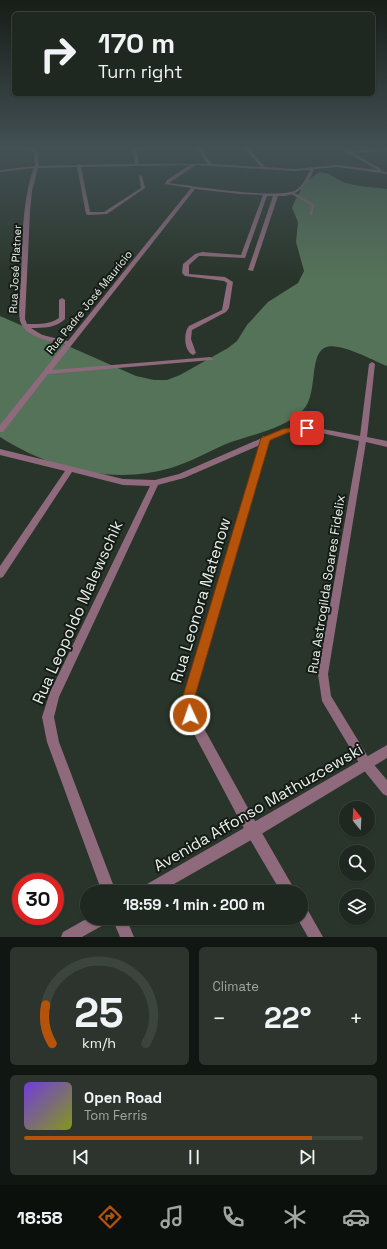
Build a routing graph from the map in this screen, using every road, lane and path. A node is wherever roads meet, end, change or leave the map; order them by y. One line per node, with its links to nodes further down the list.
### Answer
1 (29, 193): 12 (street, Rua José Platner)
2 (84, 193): 3 (street)
3 (136, 193)
4 (189, 193): 13 (street, Rua Padre José Maurício)
5 (250, 193): 7 (street)
6 (292, 193): 8 (street); 9 (lane)
7 (265, 194): 8 (street); 14 (street)
8 (276, 195): 10 (street)
9 (311, 214)
10 (251, 270)
11 (62, 300): 12 (street)
12 (25, 326): 13 (street, Rua José Platner)
13 (69, 343): 17 (street, Rua Padre José Maurício)
14 (193, 353)
15 (210, 359): 17 (street)
16 (372, 364): 20 (street, Rua Astrogilda Soares Fidelix)
17 (46, 372): 18 (street, Rua Padre José Maurício)
18 (0, 430)
19 (266, 438): 20 (street); 24 (street); 29 (street, Rua Leonora Matenow)
20 (363, 440): 21 (street); 27 (street, Rua Astrogilda Soares Fidelix)
21 (387, 444)
22 (0, 452): 23 (street)
23 (70, 469): 24 (street); 25 (street)
24 (155, 484): 30 (street, Rua Leopoldo Malewschik)
25 (0, 574)
26 (387, 751): 27 (street, Avenida Affonso Mathuzcewski)
27 (366, 764): 28 (street, Rua Astrogilda Soares Fidelix); 29 (street, Avenida Affonso Mathuzcewski)
28 (387, 790)
29 (253, 831): 31 (street, Avenida Affonso Mathuzcewski); 32 (street, Rua Leonora Matenow)
30 (106, 885)
31 (159, 885)
32 (285, 885)
33 (308, 924): 38 (street)
34 (89, 925): 36 (street)
35 (122, 925): 37 (street)
36 (68, 937)
37 (127, 937)
38 (316, 937)

